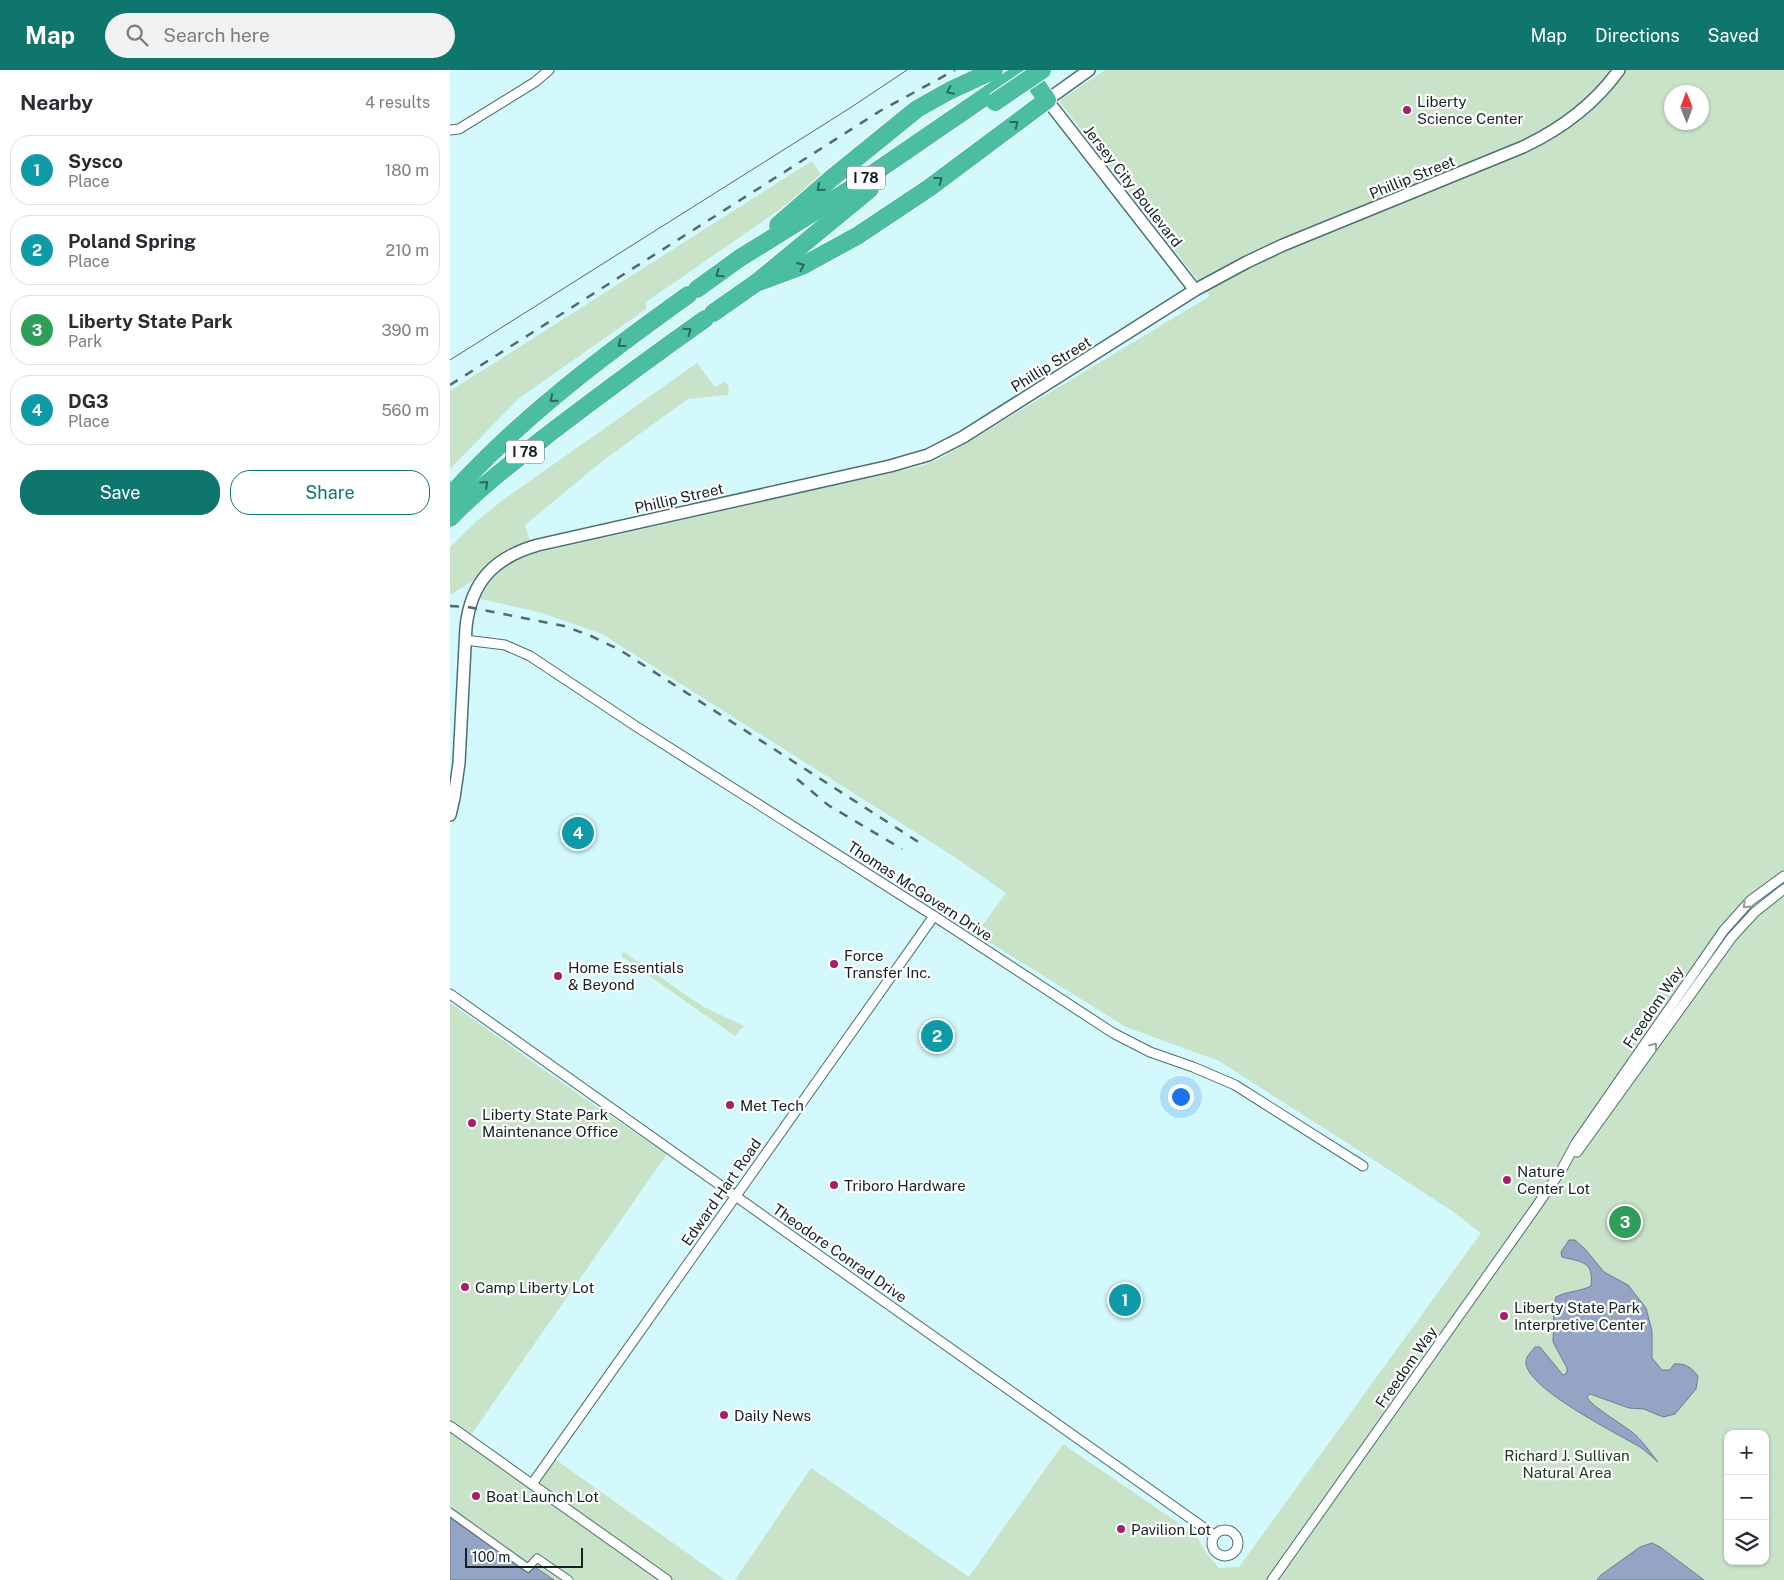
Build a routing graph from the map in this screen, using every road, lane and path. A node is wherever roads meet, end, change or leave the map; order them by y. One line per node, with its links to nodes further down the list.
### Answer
1 (549, 70): 9 (street)
2 (994, 70): 10 (highway, one-way to 10)
3 (1025, 70): 7 (highway, I 78); 8 (highway)
4 (1042, 70): 7 (highway, I 78, bridge)
5 (1090, 70): 8 (street)
6 (1619, 70): 12 (street, Phillip Street)
7 (992, 98): 10 (highway, I 78); 11 (highway, I 78)
8 (1047, 100): 11 (highway, one-way to 8); 12 (street, Jersey City Boulevard)
9 (450, 130)
10 (740, 258): 13 (highway, I 78, one-way to 13)
11 (756, 283): 14 (highway, I 78, one-way to 11)
12 (1196, 290): 15 (street, Phillip Street)
13 (450, 496)
14 (450, 518)
15 (465, 640): 16 (street, Phillip Street); 19 (street, Thomas McGovern Drive)
16 (450, 814)
17 (1784, 876): 22 (street, Freedom Way, one-way to 22)
18 (1784, 889): 22 (street, Freedom Way, one-way to 18)
19 (934, 916): 21 (street, Thomas McGovern Drive); 23 (street, Edward Hart Road)
20 (450, 994): 23 (street, Theodore Conrad Drive)
21 (1363, 1166)
22 (1562, 1169): 30 (street, Freedom Way)
23 (736, 1196): 25 (street, Edward Hart Road); 27 (street, Theodore Conrad Drive)
24 (450, 1426): 25 (street)
25 (532, 1484): 29 (street)
26 (450, 1512): 28 (street)
27 (1214, 1535)
28 (568, 1580)
29 (667, 1580)
30 (1272, 1580)

